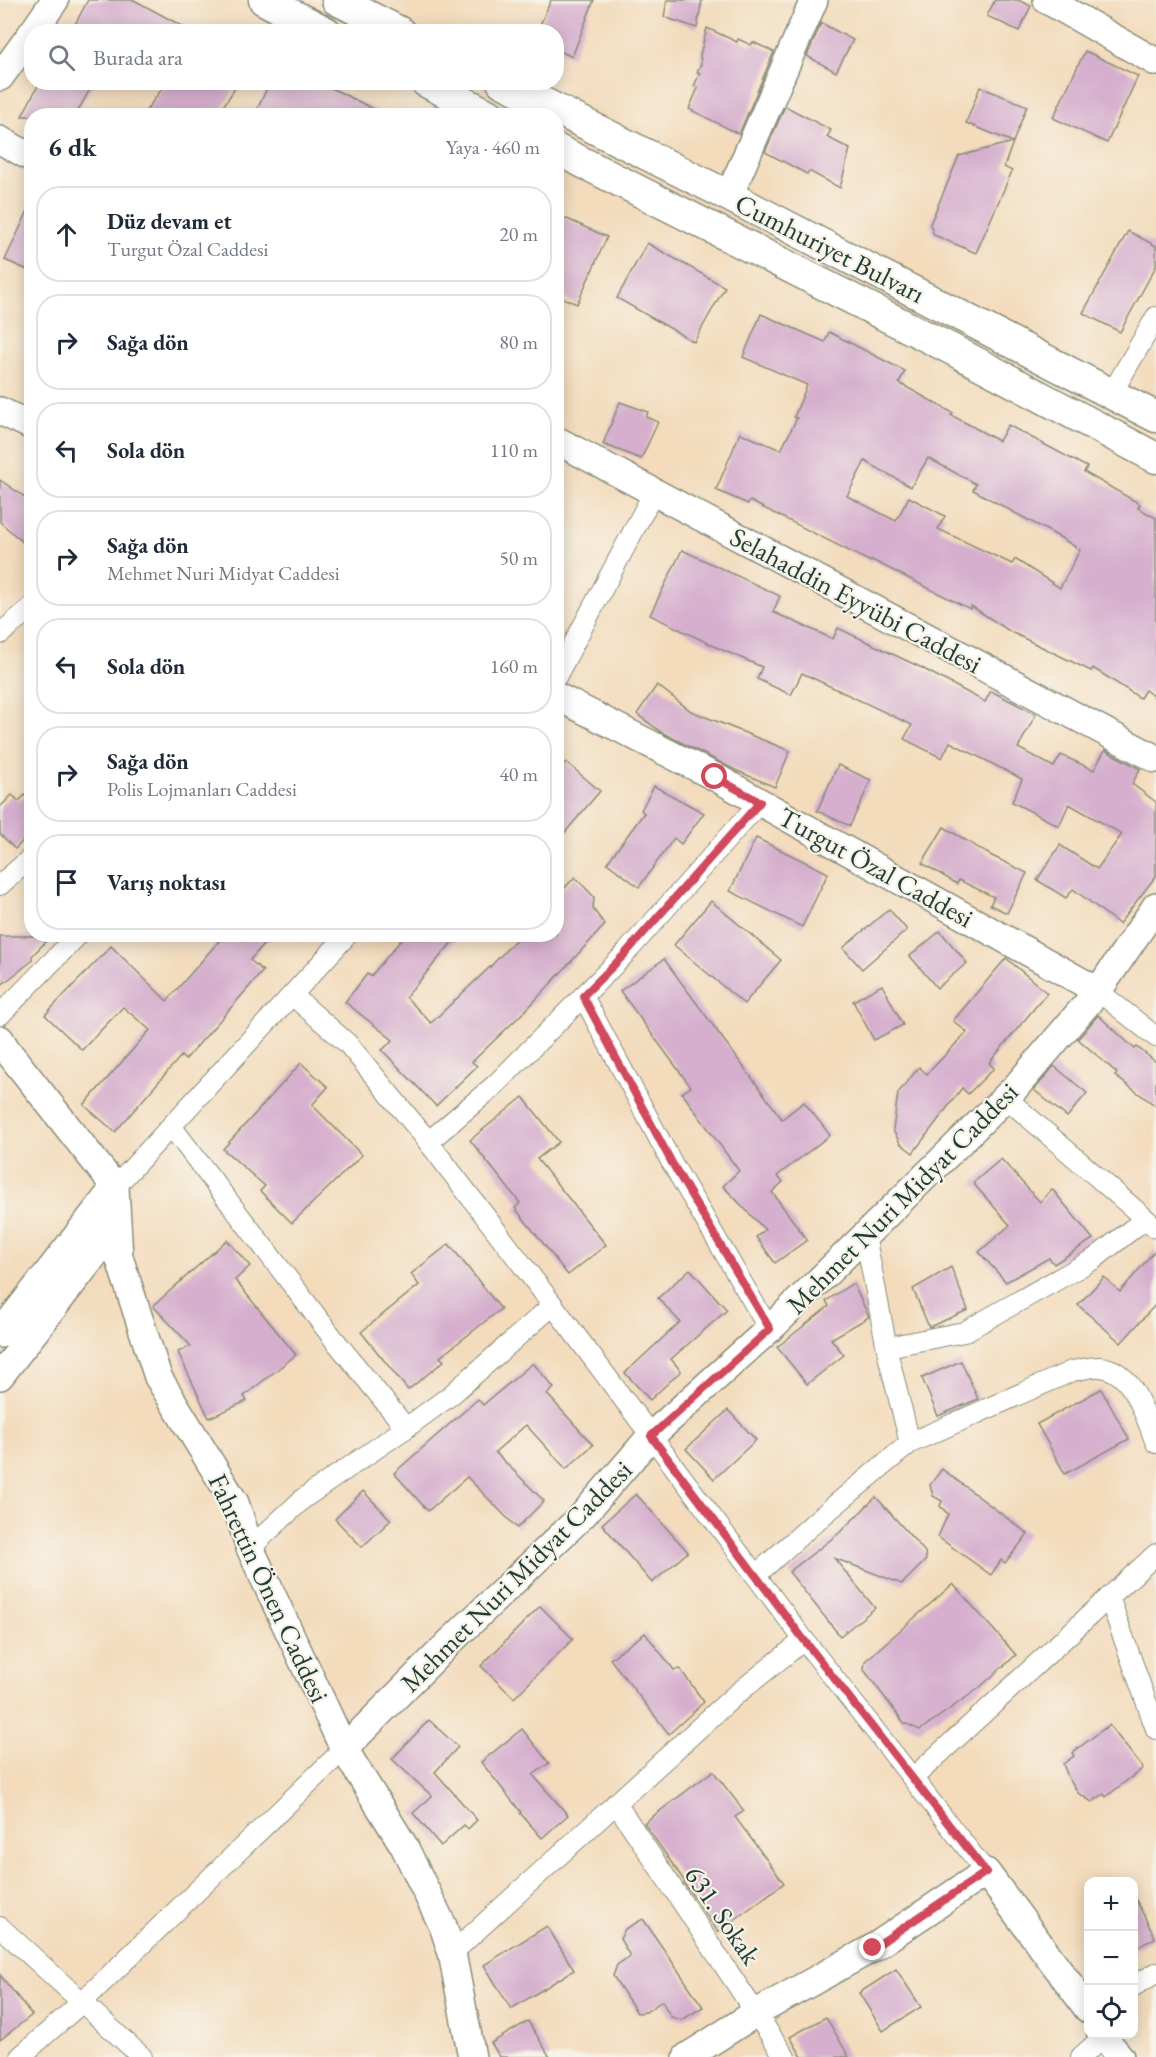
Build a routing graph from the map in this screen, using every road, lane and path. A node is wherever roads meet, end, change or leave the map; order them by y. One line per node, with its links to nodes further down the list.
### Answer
1 (55, 0): 6 (street)
2 (264, 0): 7 (main road)
3 (337, 0): 8 (main road)
4 (814, 0): 20 (street)
5 (1065, 4): 10 (street)
6 (38, 24)
7 (310, 24)
8 (384, 24)
9 (24, 43): 11 (street)
10 (1156, 62)
11 (0, 77)
12 (441, 90): 14 (main road)
13 (518, 90): 15 (main road, Cumhuriyet Bulvarı)
14 (476, 108)
15 (554, 108)
16 (564, 113): 20 (main road, Cumhuriyet Bulvarı)
17 (0, 140): 19 (street)
18 (564, 153): 27 (main road, Cumhuriyet Bulvarı)
19 (24, 154)
20 (729, 196): 22 (main road, Cumhuriyet Bulvarı)
21 (1156, 317): 22 (street)
22 (1112, 393): 24 (main road, Cumhuriyet Bulvarı)
23 (0, 412): 25 (street)
24 (1156, 417)
25 (24, 422)
26 (564, 444): 28 (street, Selahaddin Eyyübi Caddesi)
27 (1156, 458)
28 (654, 492): 31 (street); 33 (street, Selahaddin Eyyübi Caddesi)
29 (24, 614): 30 (street)
30 (0, 634)
31 (564, 662)
32 (564, 700): 34 (street, Turgut Özal Caddesi)
33 (1156, 759)
34 (760, 802): 40 (street, Turgut Özal Caddesi); 42 (street)
35 (24, 864): 36 (street)
36 (0, 885)
37 (1156, 906): 40 (street, Mehmet Nuri Midyat Caddesi)
38 (71, 942): 43 (street)
39 (341, 942): 41 (street)
40 (1098, 991): 44 (street); 46 (street, Mehmet Nuri Midyat Caddesi)
41 (292, 995): 47 (street); 48 (street)
42 (583, 996): 48 (street); 54 (street)
43 (0, 1015)
44 (1156, 1037)
45 (0, 1039): 49 (street)
46 (1005, 1097): 50 (street); 52 (street, Mehmet Nuri Midyat Caddesi)
47 (171, 1126): 49 (street); 58 (street)
48 (428, 1142): 53 (street)
49 (115, 1187): 51 (street, Fahrettin Önen Caddesi); 55 (street)
50 (1151, 1224): 56 (street)
51 (117, 1226): 57 (street); 62 (street, Fahrettin Önen Caddesi)
52 (865, 1235): 54 (street, Mehmet Nuri Midyat Caddesi); 56 (street)
53 (553, 1305): 58 (street); 59 (street)
54 (770, 1329): 59 (street, Mehmet Nuri Midyat Caddesi)
55 (0, 1334)
56 (887, 1347): 60 (street)
57 (0, 1376)
58 (406, 1428): 62 (street)
59 (651, 1436): 64 (street); 68 (street, Mehmet Nuri Midyat Caddesi)
60 (910, 1443): 61 (street); 64 (street)
61 (1156, 1443)
62 (250, 1548): 68 (street, Fahrettin Önen Caddesi)
63 (1156, 1554): 65 (street)
64 (756, 1575): 66 (street)
65 (1109, 1597): 67 (street); 69 (street)
66 (804, 1640): 69 (street); 70 (street)
67 (1156, 1729)
68 (344, 1749): 73 (street, Fahrettin Önen Caddesi); 77 (street)
69 (913, 1778): 71 (street)
70 (616, 1803): 73 (street); 78 (street, 631. Sokak)
71 (986, 1872): 76 (street); 78 (street)
72 (0, 1927): 77 (street)
73 (452, 1953): 82 (street, Fahrettin Önen Caddesi)
74 (1156, 1973): 75 (street)
75 (1136, 1985)
76 (1084, 2002)
77 (81, 2003): 80 (street); 81 (street)
78 (756, 2013): 83 (street); 84 (street, 631. Sokak)
79 (1108, 2043): 85 (street)
80 (21, 2057)
81 (142, 2057)
82 (472, 2057)
83 (687, 2057)
84 (785, 2057)
85 (1081, 2057)

